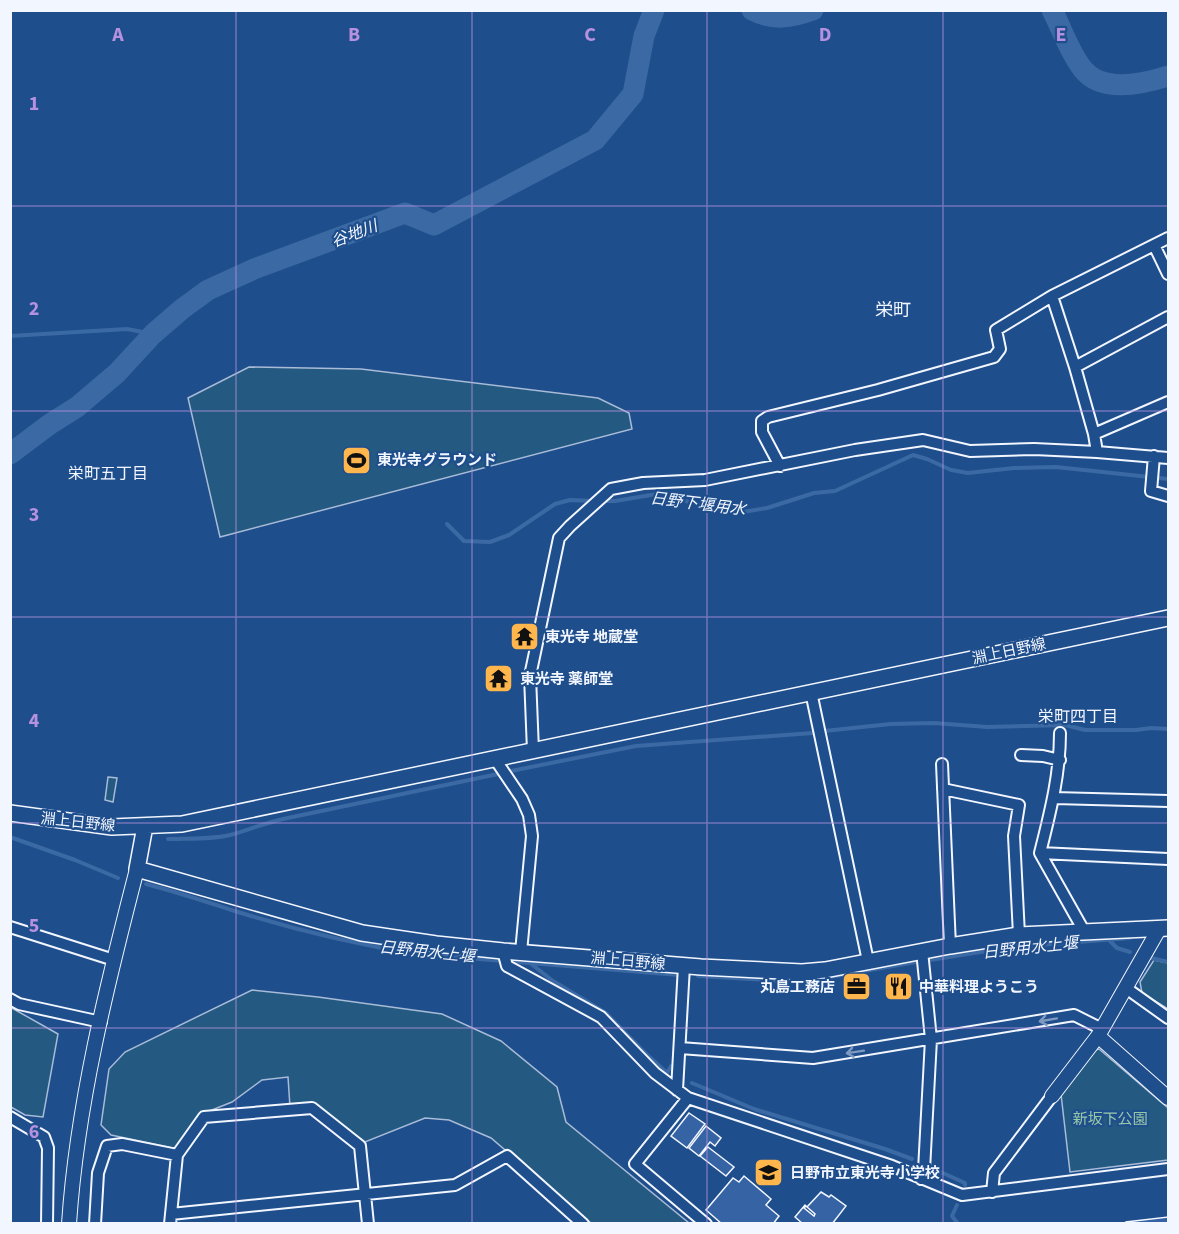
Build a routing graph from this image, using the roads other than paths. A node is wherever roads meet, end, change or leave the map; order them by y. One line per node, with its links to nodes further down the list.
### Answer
1 (1168, 238): 2 (street)
2 (1154, 245): 3 (street); 4 (street)
3 (1168, 274)
4 (1052, 297): 6 (street); 12 (street)
5 (1168, 317): 6 (street)
6 (1075, 367): 8 (street)
7 (1168, 402): 8 (street)
8 (1094, 434): 9 (street)
9 (1097, 452): 10 (street); 12 (street)
10 (1154, 456): 11 (street); 13 (street)
11 (1168, 458)
12 (780, 466): 17 (street)
13 (1168, 496)
14 (1168, 618): 15 (main road, 淵上日野線)
15 (811, 692): 17 (main road, 淵上日野線); 39 (street)
16 (1060, 733): 20 (street)
17 (533, 751): 19 (main road, 淵上日野線)
18 (1021, 755): 20 (street)
19 (495, 759): 26 (main road, 淵上日野線); 37 (street)
20 (1060, 760): 23 (street)
21 (942, 764): 22 (street)
22 (943, 789): 33 (street); 34 (street)
23 (1054, 798): 24 (street); 27 (street)
24 (1168, 801)
25 (10, 813): 26 (main road, 淵上日野線)
26 (145, 826): 29 (main road)
27 (1040, 853): 28 (street); 32 (street)
28 (1168, 859)
29 (137, 869): 35 (main road, 淵上日野線); 38 (street)
30 (10, 927): 38 (street)
31 (1164, 928): 32 (main road, 淵上日野線); 41 (street)
32 (1084, 931): 33 (main road, 淵上日野線)
33 (1019, 935): 34 (main road, 淵上日野線)
34 (950, 945): 36 (main road, 淵上日野線)
35 (503, 951): 37 (main road, 淵上日野線); 48 (street)
36 (922, 951): 39 (main road, 淵上日野線); 46 (street)
37 (521, 952): 40 (main road, 淵上日野線)
38 (114, 960): 44 (street)
39 (868, 961): 40 (main road, 淵上日野線)
40 (684, 966): 47 (street)
41 (1126, 988): 43 (street); 45 (street)
42 (10, 999): 44 (street)
43 (1168, 1018)
44 (101, 1022): 60 (street)
45 (1100, 1033): 46 (street, one-way to 46); 49 (street); 51 (street)
46 (931, 1040): 47 (street, one-way to 47); 55 (street)
47 (680, 1048): 48 (street)
48 (677, 1090): 50 (street)
49 (1052, 1096): 56 (street)
50 (688, 1098): 55 (street); 64 (street)
51 (1168, 1098)
52 (10, 1117): 59 (street)
53 (177, 1155): 57 (street); 58 (street); 61 (street)
54 (1168, 1169): 56 (street)
55 (921, 1179): 56 (street)
56 (992, 1191)
57 (365, 1194): 58 (street); 62 (street); 63 (street)
58 (170, 1219)
59 (47, 1224)
60 (69, 1224)
61 (95, 1224)
62 (368, 1224)
63 (583, 1224)
64 (706, 1224)

